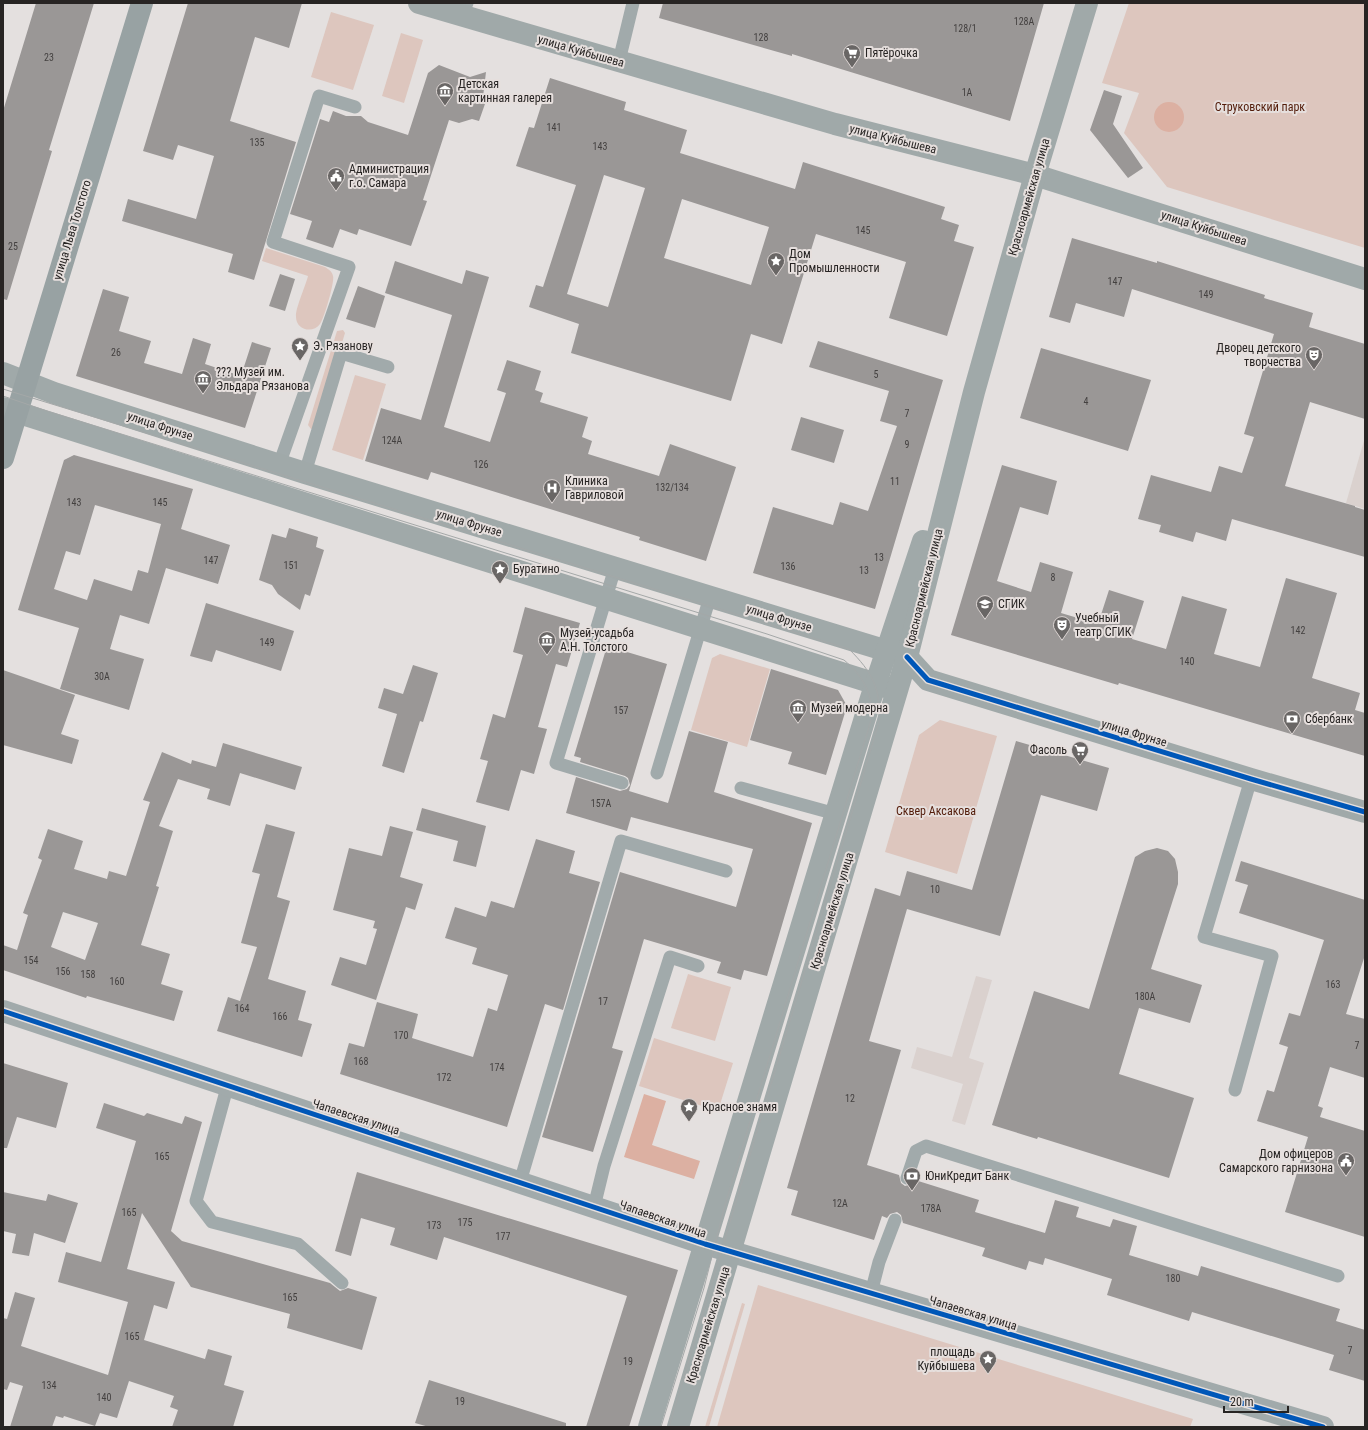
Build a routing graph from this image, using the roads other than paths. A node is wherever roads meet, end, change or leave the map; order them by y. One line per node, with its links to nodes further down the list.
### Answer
1 (142, 3): 12 (main road, улица Льва Толстого)
2 (419, 3): 5 (main road, улица Куйбышева)
3 (633, 3): 6 (lane)
4 (1087, 3): 8 (main road, Красноармейская улица)
5 (465, 10): 6 (main road, улица Куйбышева)
6 (618, 62): 8 (main road, улица Куйбышева)
7 (355, 107): 16 (lane)
8 (1035, 175): 9 (main road, улица Куйбышева); 13 (main road, Красноармейская улица)
9 (1365, 279)
10 (388, 367): 17 (lane)
11 (3, 373): 12 (main road, улица Фрунзе)
12 (26, 382): 14 (main road, улица Льва Толстого); 16 (main road, улица Фрунзе)
13 (974, 392): 22 (main road, Красноармейская улица); 23 (main road, Красноармейская улица)
14 (10, 410): 15 (main road, улица Льва Толстого); 20 (main road)
15 (3, 458)
16 (279, 464): 17 (main road, улица Фрунзе)
17 (304, 473): 18 (main road, улица Фрунзе)
18 (615, 568): 19 (main road, улица Фрунзе); 20 (lane)
19 (710, 597): 21 (lane); 22 (main road, улица Фрунзе)
20 (606, 598): 21 (main road); 29 (lane)
21 (700, 628): 25 (main road); 27 (lane)
22 (885, 651): 23 (main road, улица Фрунзе); 25 (main road, Красноармейская улица)
23 (907, 657): 24 (main road); 26 (main road, Красноармейская улица)
24 (928, 680): 26 (main road); 28 (main road, улица Фрунзе)
25 (875, 684): 26 (main road); 32 (main road, Красноармейская улица)
26 (897, 690): 43 (main road, Красноармейская улица)
27 (657, 773)
28 (1251, 779): 31 (main road, улица Фрунзе); 37 (lane)
29 (622, 783)
30 (741, 788): 32 (lane)
31 (1365, 812)
32 (836, 814): 42 (main road, Красноармейская улица)
33 (726, 871): 39 (lane)
34 (698, 966): 40 (lane)
35 (3, 1011): 36 (street, Чапаевская улица)
36 (228, 1084): 39 (street, Чапаевская улица); 45 (lane)
37 (1235, 1090)
38 (907, 1178): 44 (lane)
39 (520, 1182): 40 (street, Чапаевская улица)
40 (594, 1207): 42 (street, Чапаевская улица)
41 (894, 1220): 46 (lane)
42 (705, 1244): 43 (street, Чапаевская улица); 47 (main road, Красноармейская улица)
43 (730, 1252): 46 (street, Чапаевская улица); 48 (main road, Красноармейская улица)
44 (1338, 1276)
45 (342, 1283)
46 (871, 1293): 49 (street, Чапаевская улица)
47 (649, 1427)
48 (678, 1427)
49 (1323, 1427)

